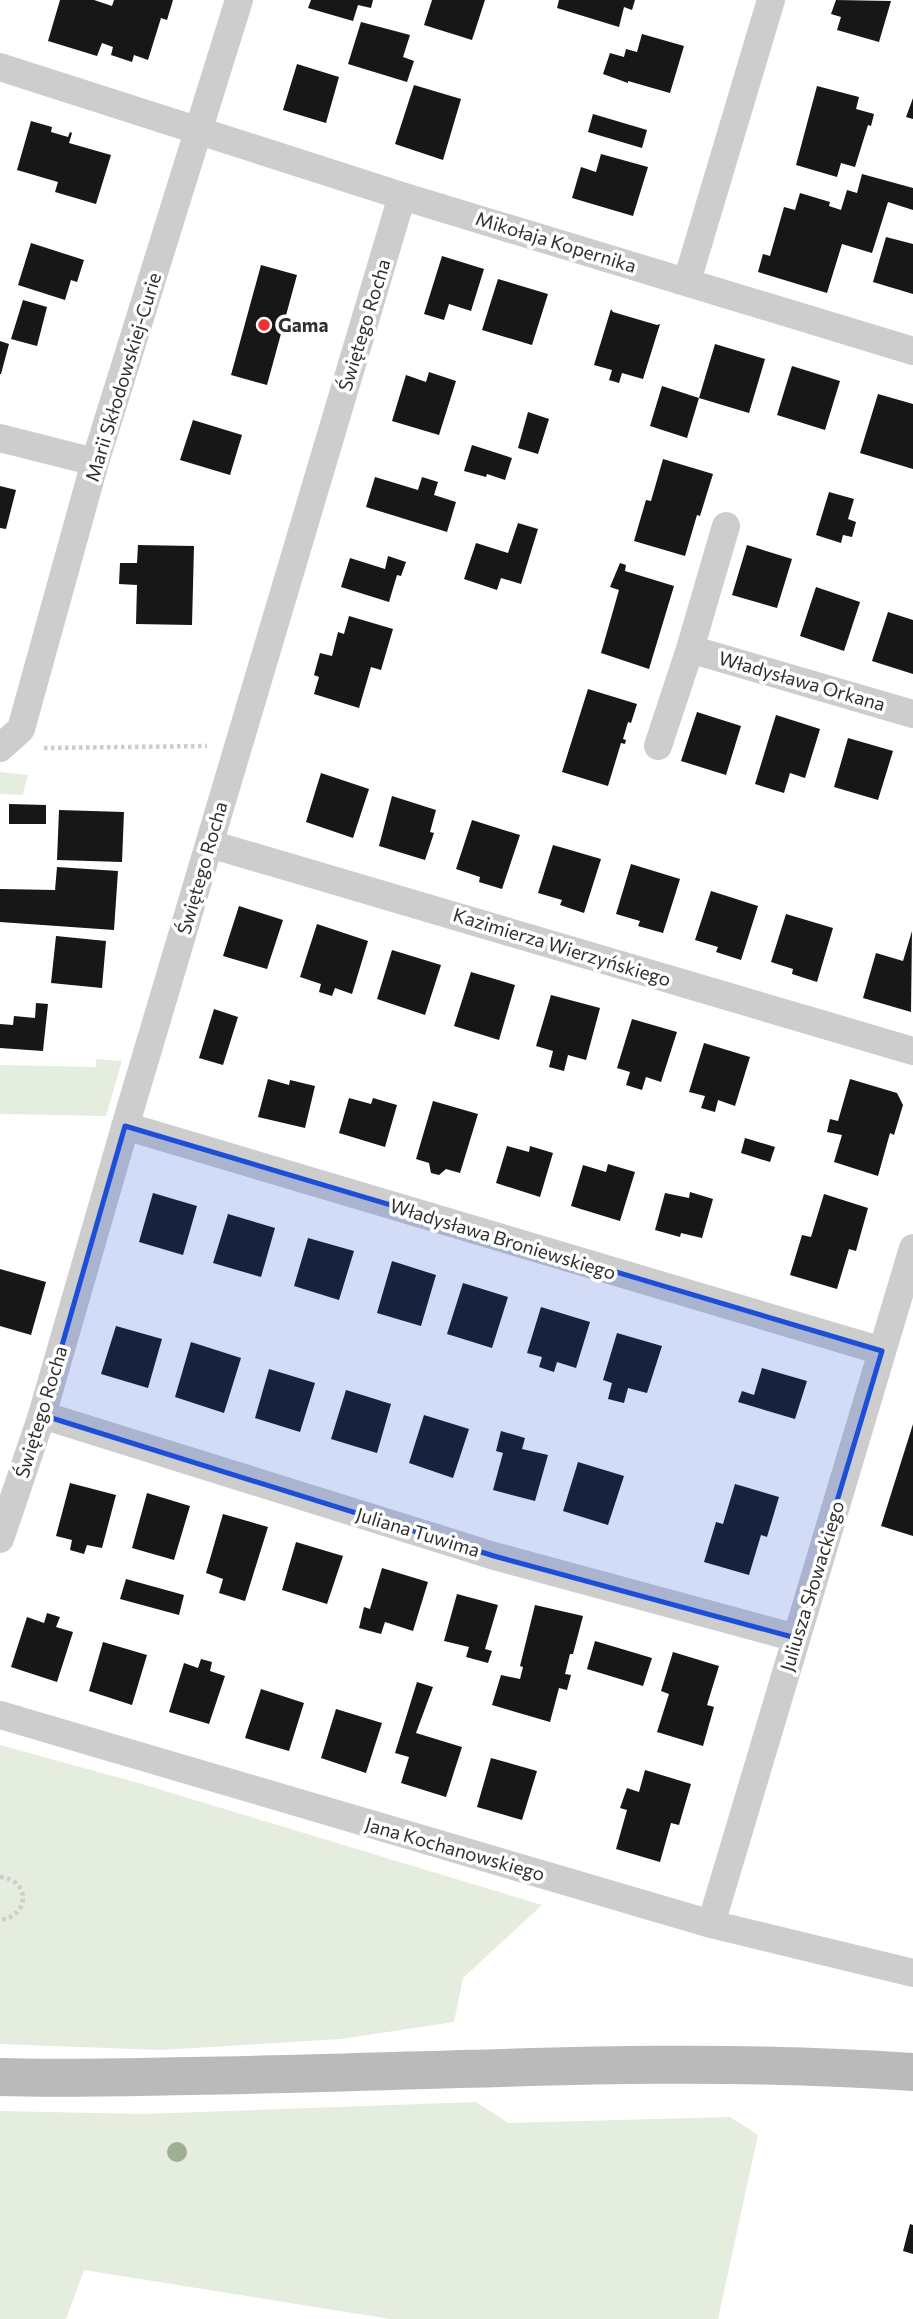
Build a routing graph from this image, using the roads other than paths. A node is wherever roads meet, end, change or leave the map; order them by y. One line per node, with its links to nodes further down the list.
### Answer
1 (239, 0): 4 (street, Marii Skłodowskiej-Curie)
2 (771, 0): 6 (street)
3 (0, 67): 4 (street, Mikołaja Kopernika)
4 (200, 132): 5 (street, Mikołaja Kopernika); 9 (street, Marii Skłodowskiej-Curie)
5 (402, 196): 6 (street, Mikołaja Kopernika); 15 (street, Świętego Rocha)
6 (687, 281): 7 (street, Mikołaja Kopernika)
7 (913, 351)
8 (0, 438): 9 (street)
9 (95, 462): 14 (street, Marii Skłodowskiej-Curie)
10 (726, 526): 11 (street)
11 (690, 649): 12 (street, Władysława Orkana); 13 (street)
12 (913, 714)
13 (658, 746)
14 (1, 748)
15 (210, 844): 16 (street, Kazimierza Wierzyńskiego); 17 (street, Świętego Rocha)
16 (913, 1051)
17 (125, 1126): 19 (street, Władysława Broniewskiego); 20 (street, Świętego Rocha)
18 (913, 1248): 19 (street, Juliusza Słowackiego)
19 (882, 1351): 22 (street, Juliusza Słowackiego)
20 (42, 1415): 21 (street, Świętego Rocha); 22 (street, Juliana Tuwima)
21 (0, 1539)
22 (796, 1638): 24 (street, Juliusza Słowackiego)
23 (0, 1715): 24 (street, Jana Kochanowskiego)
24 (711, 1924): 25 (street, Jana Kochanowskiego)
25 (913, 1973)
26 (913, 2072): 27 (main road)
27 (0, 2077)

